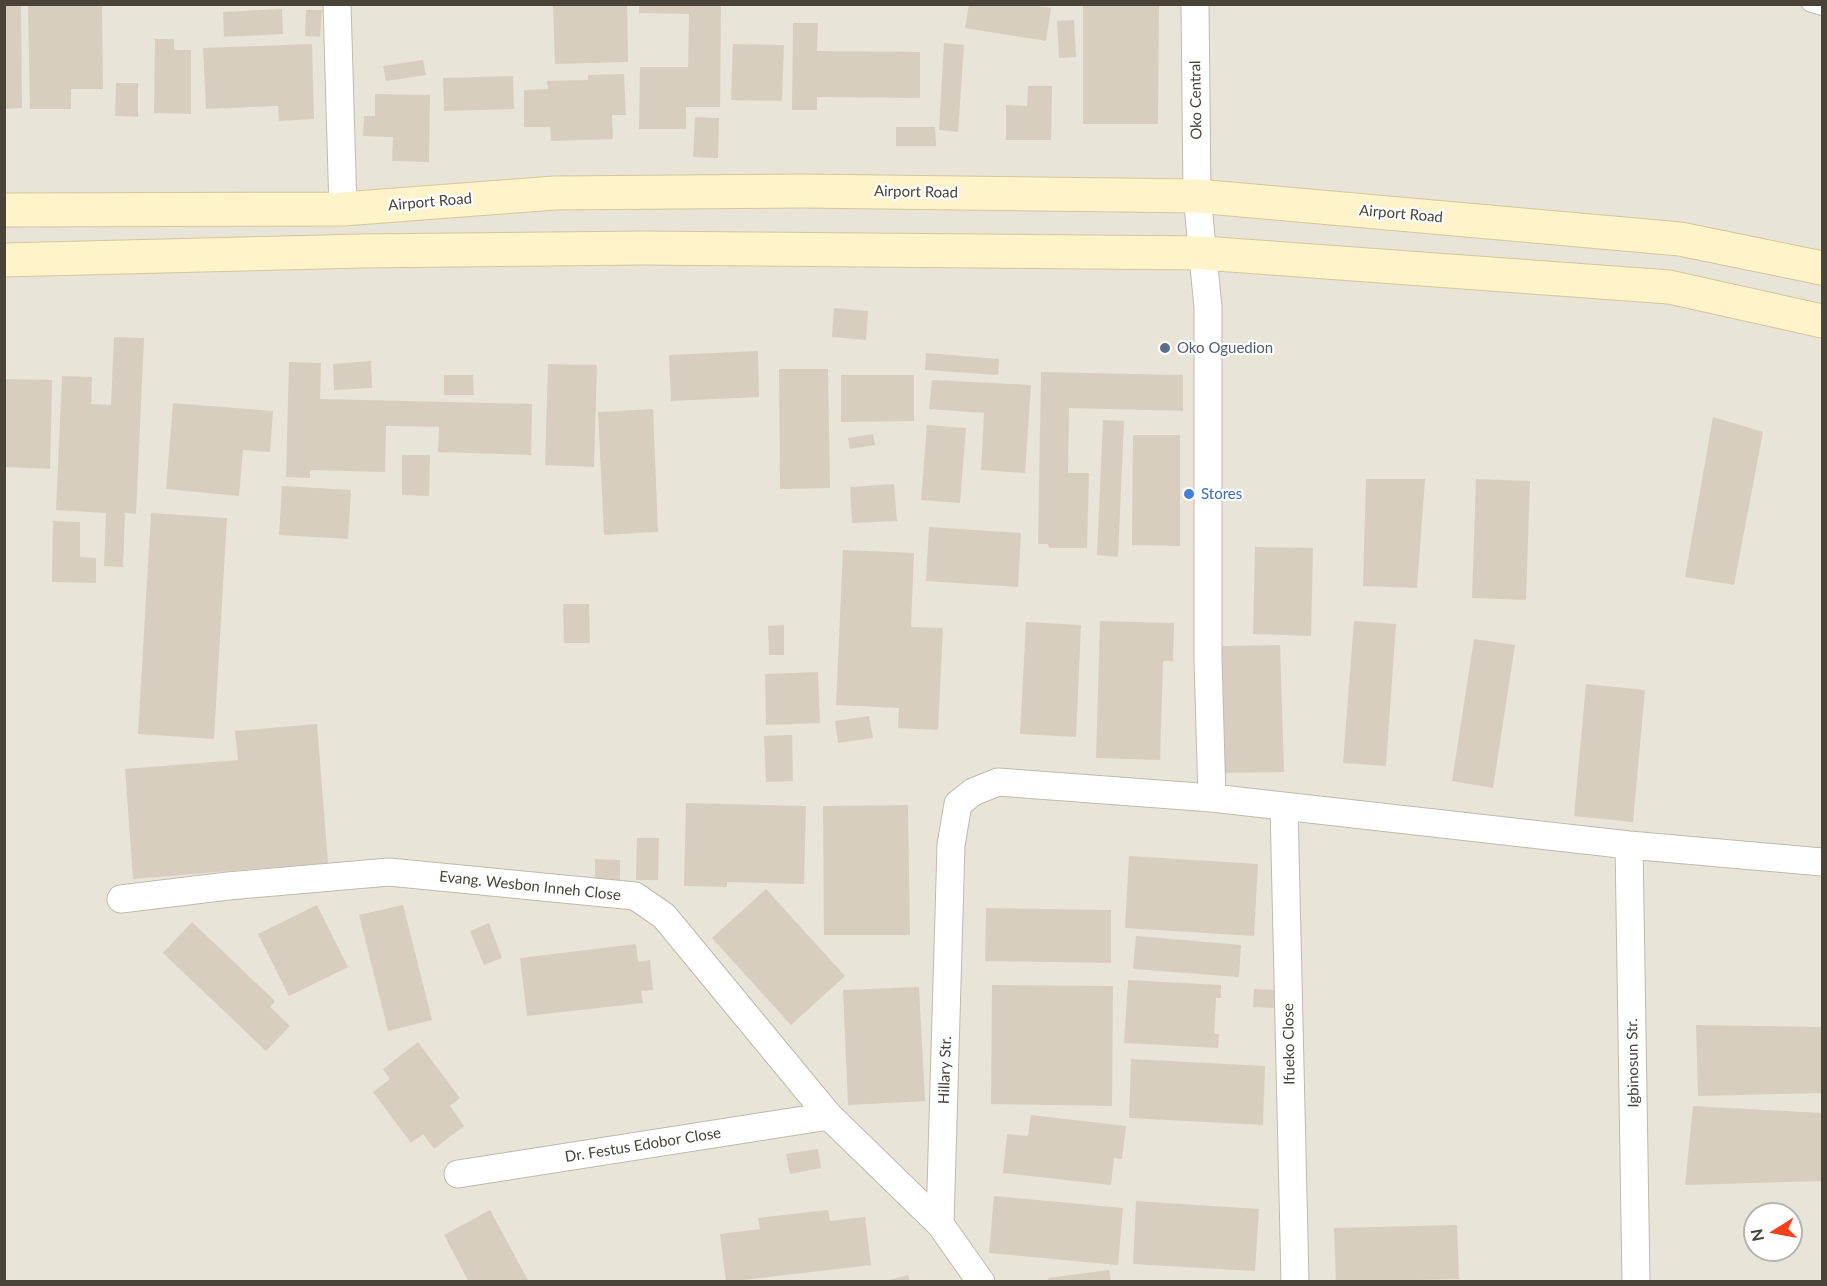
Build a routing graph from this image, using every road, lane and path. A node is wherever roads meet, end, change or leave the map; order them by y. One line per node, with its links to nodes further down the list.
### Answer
1 (337, 4): 6 (street)
2 (1195, 4): 5 (street, Oko Central)
3 (1809, 4): 4 (lane)
4 (1822, 8)
5 (1197, 196): 6 (main road, Airport Road); 8 (street, Oko Central); 10 (main road, Airport Road)
6 (343, 209): 7 (main road, Airport Road)
7 (4, 210)
8 (1203, 253): 9 (main road); 11 (main road); 12 (street, Oko Central)
9 (4, 260)
10 (1822, 268)
11 (1822, 321)
12 (1212, 798): 13 (street); 19 (street, Hillary Str.)
13 (1284, 806): 14 (street); 21 (street, Ifueko Close)
14 (1629, 844): 15 (street); 22 (street, Igbinosun Str.)
15 (1822, 862)
16 (121, 899): 17 (street, Evang. Wesbon Inneh Close)
17 (829, 1116): 18 (street, Dr. Festus Edobor Close); 19 (street, Evang. Wesbon Inneh Close)
18 (458, 1174)
19 (940, 1224): 20 (street)
20 (981, 1281)
21 (1295, 1281)
22 (1636, 1281)

